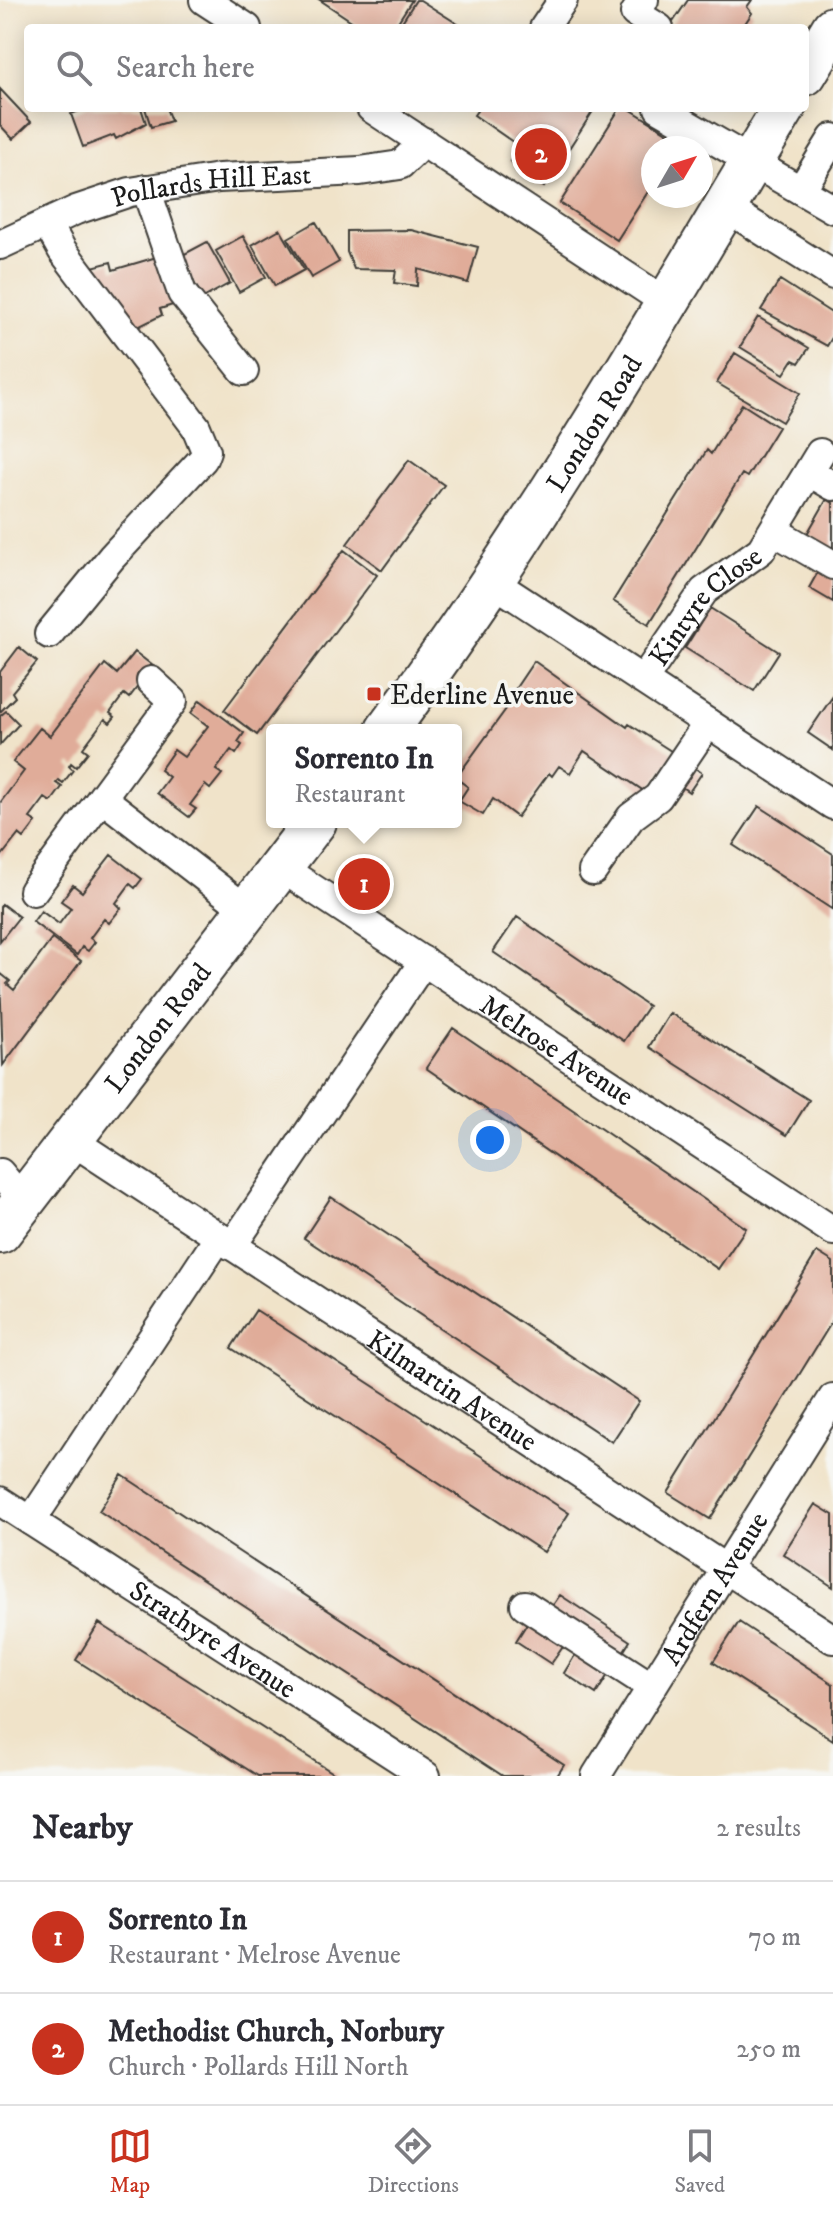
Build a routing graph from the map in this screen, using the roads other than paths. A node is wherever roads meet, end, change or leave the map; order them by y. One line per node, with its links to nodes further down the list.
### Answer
1 (204, 0): 4 (street)
2 (563, 0): 5 (street)
3 (644, 0): 6 (street)
4 (241, 24)
5 (547, 24)
6 (653, 24)
7 (833, 28): 8 (highway)
8 (809, 67)
9 (377, 112): 13 (street)
10 (666, 112): 14 (street)
11 (782, 112): 14 (highway, London Road)
12 (833, 138): 16 (street)
13 (424, 142): 15 (street, Pollards Hill East); 22 (street)
14 (753, 160): 16 (street); 17 (highway, London Road)
15 (146, 189): 19 (street, Pollards Hill East); 23 (street)
16 (801, 190): 18 (street)
17 (725, 207): 21 (street); 22 (highway, London Road)
18 (833, 209)
19 (47, 223): 20 (street, Pollards Hill East); 28 (street)
20 (0, 245)
21 (833, 275)
22 (667, 303): 27 (highway, London Road)
23 (244, 371)
24 (821, 470): 25 (street, Kintyre Close)
25 (774, 531): 26 (street); 29 (street, Kintyre Close)
26 (833, 565)
27 (490, 580): 29 (street); 32 (highway, London Road)
28 (49, 634)
29 (643, 680): 31 (street)
30 (151, 681): 33 (street)
31 (708, 723): 34 (street); 37 (street)
32 (391, 724)
33 (102, 798): 38 (street); 39 (street)
34 (833, 805)
35 (310, 828): 36 (highway, London Road)
36 (280, 867): 39 (highway, London Road); 40 (street, Melrose Avenue)
37 (593, 871)
38 (33, 891)
39 (247, 910): 41 (highway, London Road)
40 (424, 961): 43 (street, Melrose Avenue); 44 (street)
41 (71, 1140): 42 (highway, London Road); 44 (street, Kilmartin Avenue)
42 (8, 1202)
43 (833, 1231)
44 (226, 1242): 47 (street); 48 (street, Kilmartin Avenue)
45 (833, 1398): 48 (street, Ardfern Avenue)
46 (0, 1501): 47 (street, Strathyre Avenue)
47 (31, 1521): 52 (street, Strathyre Avenue)
48 (726, 1569): 50 (street, Kilmartin Avenue); 51 (street, Ardfern Avenue)
49 (525, 1605): 51 (street)
50 (833, 1639)
51 (652, 1687): 53 (street, Ardfern Avenue)
52 (426, 1776)
53 (596, 1776)

